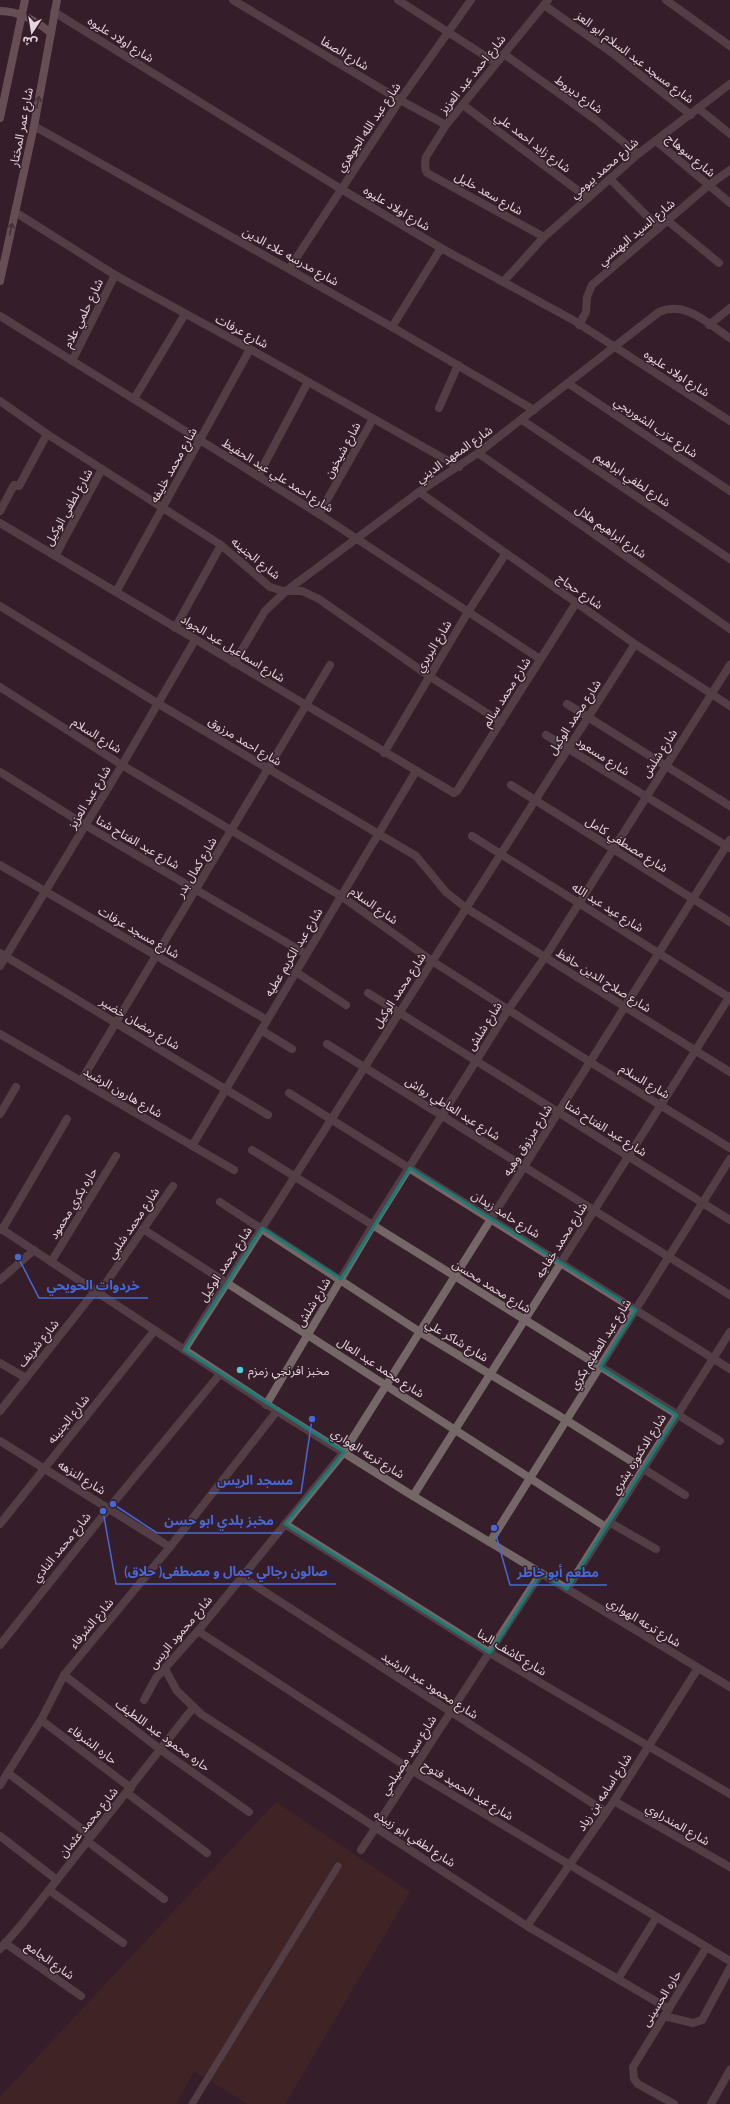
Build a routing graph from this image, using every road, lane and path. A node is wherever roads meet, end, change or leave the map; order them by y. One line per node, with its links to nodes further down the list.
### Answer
1 (25, 0): 20 (main road, bridge)
2 (58, 0): 9 (main road, شارع عمر المختار)
3 (233, 0): 16 (street, شارع الصفا)
4 (398, 0): 10 (street)
5 (471, 0): 10 (street, شارع عبد الله الجوهري)
6 (666, 0): 12 (street)
7 (546, 3): 13 (street, شارع احمد عبد العزيز); 19 (street, شارع مسجد عبد السلام ابو العز)
8 (0, 11): 11 (main road)
9 (54, 12): 11 (main road, شارع عمر المختار); 30 (street, شارع اولاد عليوه)
10 (447, 32): 14 (street); 16 (street, شارع عبد الله الجوهري)
11 (51, 33): 22 (main road, شارع عمر المختار, one-way to 11)
12 (730, 46)
13 (504, 54): 14 (street, شارع احمد عبد العزيز); 25 (street, شارع ديروط)
14 (496, 63): 17 (street, شارع احمد عبد العزيز)
15 (730, 84): 18 (street, شارع محمد بيومي)
16 (400, 100): 21 (street, شارع الصفا); 30 (street, شارع عبد الله الجوهري)
17 (462, 105): 21 (street, شارع احمد عبد العزيز); 31 (street, شارع زايد احمد علي)
18 (699, 109): 19 (street, شارع محمد بيومي); 23 (street)
19 (691, 115): 24 (street, شارع محمد بيومي)
20 (0, 118)
21 (446, 125): 26 (street, شارع احمد عبد العزيز)
22 (34, 126): 33 (main road, شارع عمر المختار); 39 (street, شارع مدرسه علاء الدين)
23 (730, 134)
24 (656, 141): 25 (street, شارع محمد بيومي); 29 (street, شارع سوهاج)
25 (638, 154): 28 (street, شارع محمد بيومي)
26 (425, 170): 36 (street, شارع سعد خليل)
27 (730, 170): 29 (street, شارع السيد البهنسي)
28 (610, 179): 31 (street, شارع محمد بيومي); 35 (street)
29 (709, 185): 32 (street, شارع سوهاج); 34 (street, شارع السيد البهنسي)
30 (341, 189): 37 (street, شارع اولاد عليوه); 39 (street, شارع عبد الله الجوهري)
31 (588, 198): 36 (street, شارع محمد بيومي)
32 (730, 203)
33 (15, 212): 40 (street, شارع عرفات); 41 (main road, شارع عمر المختار, one-way to 33)
34 (668, 221): 35 (street, شارع السيد البهنسي); 38 (street)
35 (659, 228): 46 (street, شارع السيد البهنسي)
36 (544, 237): 42 (street, شارع محمد بيومي)
37 (441, 248): 42 (street, شارع اولاد عليوه); 48 (street)
38 (719, 263)
39 (288, 269): 48 (street, شارع مدرسه علاء الدين)
40 (115, 275): 44 (street, شارع عرفات); 52 (street, شارع حلمي علام)
41 (0, 281)
42 (504, 281): 46 (street, شارع اولاد عليوه)
43 (730, 308): 47 (street)
44 (185, 314): 51 (street, شارع عرفات); 56 (street)
45 (0, 316): 52 (street, شارع احمد علي عبد الحفيظ)
46 (579, 325): 50 (street, شارع اولاد عليوه)
47 (709, 325): 49 (street, شارع المعهد الديني); 50 (street, شارع المعهد الديني)
48 (392, 327): 53 (street, شارع مدرسه علاء الدين)
49 (730, 338)
50 (616, 348): 55 (street, شارع المعهد الديني); 62 (street, شارع اولاد عليوه)
51 (250, 349): 54 (street, شارع عرفات); 64 (street, شارع محمد خليفه)
52 (72, 361): 56 (street, شارع احمد علي عبد الحفيظ)
53 (458, 365): 58 (street); 59 (street, شارع مدرسه علاء الدين)
54 (308, 382): 60 (street, شارع عرفات); 68 (street)
55 (569, 384): 59 (street, شارع المعهد الديني); 69 (street, شارع عزب الشوربجي)
56 (134, 399): 64 (street, شارع احمد علي عبد الحفيظ)
57 (0, 401): 63 (street, شارع الجنينه)
58 (439, 408)
59 (534, 410): 61 (street, شارع المعهد الديني)
60 (373, 419): 66 (street, شارع عرفات); 73 (street, شارع شيخون)
61 (522, 420): 65 (street, شارع المعهد الديني); 79 (street, شارع لطفي ابراهيم)
62 (730, 421)
63 (47, 434): 67 (street, شارع الجنينه); 72 (street)
64 (200, 440): 68 (street, شارع احمد علي عبد الحفيظ); 71 (street, شارع محمد خليفه)
65 (478, 453): 66 (street, شارع المعهد الديني); 86 (street, شارع ابراهيم هلال)
66 (459, 467): 70 (street, شارع المعهد الديني)
67 (102, 469): 71 (street, شارع الجنينه); 78 (street, شارع لطفي الوكيل)
68 (258, 476): 73 (street, شارع احمد علي عبد الحفيظ)
69 (730, 491)
70 (419, 492): 75 (street, شارع المعهد الديني); 77 (street, شارع حجاج)
71 (163, 508): 76 (street, شارع الجنينه); 81 (street, شارع محمد خليفه)
72 (0, 511)
73 (320, 514): 75 (street, شارع احمد علي عبد الحفيظ)
74 (0, 523): 78 (street, شارع اسماعيل عبد الجواد)
75 (356, 538): 80 (street, شارع المعهد الديني); 84 (street, شارع احمد علي عبد الحفيظ)
76 (221, 545): 80 (street, شارع الجنينه); 85 (street)
77 (506, 554): 82 (street, شارع حجاج); 84 (street, شارع البربري)
78 (55, 556): 81 (street, شارع اسماعيل عبد الجواد)
79 (730, 559)
80 (286, 591): 90 (street, شارع المعهد الديني); 93 (street, شارع الجنينه)
81 (116, 592): 85 (street, شارع اسماعيل عبد الجواد)
82 (576, 603): 88 (street, شارع حجاج); 89 (street, شارع محمد سالم)
83 (0, 606): 96 (street, شارع احمد مرزوق)
84 (468, 612): 89 (street, شارع احمد علي عبد الحفيظ); 93 (street, شارع البربري)
85 (176, 628): 87 (street, شارع اسماعيل عبد الجواد)
86 (730, 629)
87 (195, 640): 90 (street, شارع اسماعيل عبد الجواد); 96 (street, شارع عبد العزيز)
88 (635, 644): 95 (street, شارع حجاج); 100 (street, شارع محمد الوكيل)
89 (540, 659): 101 (street, شارع محمد سالم)
90 (234, 663): 98 (street, شارع اسماعيل عبد الجواد)
91 (330, 665): 98 (street, شارع كمال بدر)
92 (730, 665): 95 (street, شارع شلش)
93 (429, 676): 101 (street, شارع الجنينه); 104 (street, شارع البربري)
94 (0, 687): 105 (street, شارع السلام)
95 (712, 693): 99 (street, شارع حجاج); 106 (street, شارع شلش)
96 (157, 703): 105 (street, شارع عبد العزيز); 107 (street, شارع احمد مرزوق)
97 (567, 704): 100 (street)
98 (306, 706): 104 (street, شارع اسماعيل عبد الجواد); 107 (street, شارع كمال بدر)
99 (730, 706)
100 (588, 717): 103 (street, شارع محمد الوكيل); 106 (street)
101 (501, 722): 111 (street, شارع محمد سالم)
102 (546, 735): 103 (street, شارع مسعود)
103 (568, 748): 112 (street, شارع مسعود); 113 (street, شارع محمد الوكيل)
104 (384, 753): 108 (street, شارع اسماعيل عبد الجواد)
105 (122, 765): 115 (street, شارع عبد العزيز); 116 (street, شارع السلام)
106 (665, 765): 112 (street, شارع شلش); 114 (street)
107 (268, 768): 116 (street, شارع كمال بدر); 117 (street, شارع احمد مرزوق)
108 (416, 771): 111 (street, شارع اسماعيل عبد الجواد); 117 (street, شارع عبد الكريم عطيه)
109 (0, 772): 115 (street, شارع عبد الفتاح شتا)
110 (511, 785): 113 (street, شارع مصطفي كامل)
111 (454, 793)
112 (646, 796): 119 (street, شارع مسعود); 120 (street, شارع شلش)
113 (535, 800): 120 (street, شارع مصطفي كامل); 121 (street, شارع محمد الوكيل)
114 (730, 806)
115 (85, 825): 123 (street, شارع عبد الفتاح شتا); 124 (street, شارع عبد العزيز)
116 (232, 830): 123 (street, شارع كمال بدر); 125 (street, شارع السلام)
117 (378, 834): 125 (street, شارع عبد الكريم عطيه); 128 (street, شارع احمد مرزوق)
118 (472, 836): 121 (street, شارع عيد عبد الله)
119 (729, 844): 126 (street, شارع مرزوق وهبه)
120 (612, 849): 126 (street, شارع مصطفي كامل); 127 (street, شارع شلش)
121 (501, 854): 127 (street, شارع عيد عبد الله); 128 (street, شارع محمد الوكيل)
122 (0, 865): 124 (street, شارع مسجد عرفات)
123 (196, 890): 131 (street, شارع عبد الفتاح شتا); 133 (street, شارع كمال بدر)
124 (45, 892): 132 (street, شارع عبد العزيز); 133 (street, شارع مسجد عرفات)
125 (341, 896): 131 (street, شارع عبد الكريم عطيه); 135 (street, شارع السلام)
126 (693, 899): 129 (street, شارع مصطفي كامل); 130 (street, شارع مرزوق وهبه)
127 (578, 903): 130 (street, شارع عيد عبد الله); 134 (street, شارع شلش)
128 (466, 908): 134 (street, شارع صلاح الدين حافظ); 135 (street, شارع محمد الوكيل)
129 (730, 922)
130 (659, 953): 139 (street, شارع عيد عبد الله); 141 (street, شارع مرزوق وهبه)
131 (306, 954): 137 (street, شارع عبد الكريم عطيه)
132 (3, 955): 136 (street, شارع عبد العزيز); 145 (street, شارع رمضان خضير)
133 (157, 956): 144 (street, شارع مسجد عرفات); 145 (street, شارع كمال بدر)
134 (545, 957): 141 (street, شارع صلاح الدين حافظ); 142 (street, شارع شلش)
135 (432, 961): 142 (street, شارع السلام); 143 (street, شارع محمد الوكيل)
136 (0, 966)
137 (296, 972): 140 (street); 144 (street, شارع عبد الكريم عطيه)
138 (368, 993): 143 (street, شارع عبد الفتاح شتا)
139 (730, 997): 150 (street, شارع محمد خفاجه)
140 (346, 1005)
141 (625, 1007): 150 (street, شارع صلاح الدين حافظ); 152 (street, شارع مرزوق وهبه)
142 (508, 1010): 151 (street, شارع شلش); 152 (street, شارع السلام)
143 (400, 1013): 151 (street, شارع عبد الفتاح شتا); 153 (street, شارع محمد الوكيل)
144 (267, 1020): 146 (street, شارع عبد الكريم عطيه)
145 (117, 1023): 155 (street, شارع كمال بدر); 157 (street, شارع رمضان خضير)
146 (261, 1030): 149 (street); 157 (street, شارع عبد الكريم عطيه)
147 (0, 1034): 155 (street, شارع هارون الرشيد)
148 (327, 1044): 153 (street, شارع عبد العاطي رواش)
149 (292, 1049)
150 (696, 1051): 154 (street, شارع صلاح الدين حافظ); 159 (street, شارع محمد خفاجه)
151 (476, 1061): 160 (street, شارع عبد الفتاح شتا); 163 (street, شارع شلش)
152 (590, 1062): 159 (street, شارع السلام); 160 (street, شارع مرزوق وهبه)
153 (365, 1067): 163 (street, شارع عبد العاطي رواش); 165 (street, شارع محمد الوكيل)
154 (730, 1072)
155 (81, 1081): 166 (street, شارع هارون الرشيد)
156 (16, 1087): 161 (street)
157 (226, 1089): 162 (street, شارع رمضان خضير); 166 (street, شارع عبد الكريم عطيه)
158 (289, 1092): 165 (street, شارع حامد زيدان)
159 (662, 1104): 167 (street, شارع السلام); 170 (street, شارع محمد خفاجه)
160 (558, 1112): 170 (street, شارع عبد الفتاح شتا); 172 (street, شارع مرزوق وهبه)
161 (0, 1114)
162 (268, 1115)
163 (442, 1116): 172 (street, شارع عبد العاطي رواش); 173 (street, شارع شلش)
164 (67, 1119): 184 (street)
165 (332, 1119): 173 (street, شارع حامد زيدان); 175 (street, شارع محمد الوكيل)
166 (192, 1146): 174 (street, شارع هارون الرشيد)
167 (730, 1148)
168 (252, 1150): 175 (street, شارع محمد محسن)
169 (116, 1156): 188 (street, حاره بكري محمود)
170 (628, 1156): 178 (street, شارع عبد الفتاح شتا); 179 (street, شارع محمد خفاجه)
171 (730, 1159): 178 (street, شارع عبد العظيم بكري)
172 (524, 1166): 179 (street, شارع عبد العاطي رواش); 180 (street, شارع مرزوق وهبه)
173 (410, 1168): 180 (street, شارع حامد زيدان); 182 (street, شارع شلش)
174 (234, 1170)
175 (295, 1177): 182 (street, شارع محمد محسن); 183 (street, شارع محمد الوكيل)
176 (173, 1186): 185 (street, شارع محمد شلبي)
177 (220, 1202): 183 (street, شارع شاكر علي)
178 (703, 1203): 181 (street, شارع عبد الفتاح شتا); 187 (street, شارع عبد العظيم بكري)
179 (594, 1210): 187 (street, شارع عبد العاطي رواش); 189 (street, شارع محمد خفاجه)
180 (491, 1219): 189 (street, شارع حامد زيدان); 190 (street, شارع مرزوق وهبه)
181 (730, 1220)
182 (373, 1225): 190 (street, شارع محمد محسن); 191 (street, شارع شلش)
183 (262, 1228): 191 (street, شارع شاكر علي); 193 (street, شارع محمد الوكيل)
184 (1, 1229): 186 (street, شارع ترعه الهواري)
185 (143, 1229): 193 (street, شارع محمد عبد العال); 194 (street, شارع محمد شلبي)
186 (34, 1250): 188 (street, شارع ترعه الهواري); 192 (street)
187 (669, 1256): 195 (street, شارع عبد العاطي رواش); 196 (street, شارع عبد العظيم بكري)
188 (51, 1262): 194 (street, شارع ترعه الهواري)
189 (561, 1263): 196 (street, شارع حامد زيدان); 197 (street, شارع محمد خفاجه)
190 (455, 1276): 197 (street, شارع محمد محسن); 199 (street, شارع مرزوق وهبه)
191 (341, 1279): 199 (street, شارع شاكر علي); 201 (street, شارع شلش)
192 (0, 1280)
193 (228, 1282): 201 (street, شارع محمد عبد العال); 202 (street, شارع محمد الوكيل)
194 (97, 1292): 198 (street, شارع ترعه الهواري); 209 (street, شارع شريف)
195 (730, 1294)
196 (636, 1310): 203 (street, شارع حامد زيدان); 205 (street, شارع عبد العظيم بكري)
197 (525, 1320): 205 (street, شارع محمد محسن); 208 (street, شارع محمد خفاجه)
198 (154, 1330): 202 (street, شارع ترعه الهواري); 220 (street, شارع الجنينه)
199 (420, 1332): 208 (street, شارع شاكر علي); 210 (street, شارع مرزوق وهبه)
200 (730, 1332): 203 (street, شارع الدكتوره بشري)
201 (308, 1334): 210 (street, شارع محمد عبد العال); 211 (street, شارع شلش)
202 (184, 1350): 207 (street, شارع ترعه الهواري)
203 (713, 1358): 206 (street, شارع حامد زيدان); 214 (street, شارع الدكتوره بشري)
204 (0, 1363): 209 (street)
205 (600, 1367): 214 (street, شارع محمد محسن); 215 (street, شارع عبد العظيم بكري)
206 (730, 1369)
207 (220, 1374): 211 (street, شارع ترعه الهواري); 225 (street, شارع محمد النادي)
208 (490, 1374): 215 (street, شارع شاكر علي); 216 (street, شارع محمد خفاجه)
209 (26, 1378): 212 (street, شارع شريف)
210 (386, 1385): 216 (street, شارع محمد عبد العال); 219 (street, شارع مرزوق وهبه)
211 (266, 1405): 213 (street, شارع ترعه الهواري)
212 (0, 1411)
213 (277, 1411): 219 (street, شارع ترعه الهواري); 230 (street, شارع الشرفاء)
214 (677, 1415): 218 (street, شارع محمد محسن); 221 (street, شارع الدكتوره بشري)
215 (566, 1420): 221 (street, شارع شاكر علي); 222 (street, شارع عبد العظيم بكري)
216 (455, 1430): 222 (street, شارع محمد عبد العال); 224 (street, شارع محمد خفاجه)
217 (0, 1441): 220 (street, شارع النزهه)
218 (720, 1441)
219 (344, 1452): 224 (street, شارع ترعه الهواري); 227 (street, شارع محمود الريس)
220 (45, 1468): 225 (street, شارع النزهه); 226 (street, شارع الجنينه)
221 (643, 1469): 223 (street, شارع شاكر علي); 228 (street, شارع الدكتوره بشري)
222 (530, 1478): 228 (street, شارع محمد عبد العال); 229 (street, شارع عبد العظيم بكري)
223 (685, 1495)
224 (413, 1496): 229 (street, شارع ترعه الهواري)
225 (108, 1508): 230 (street, شارع النزهه); 236 (street, شارع محمد النادي)
226 (0, 1524)
227 (285, 1524): 233 (street, شارع محمود الريس); 237 (street, شارع كاشف البنا)
228 (608, 1525): 231 (street, شارع محمد عبد العال); 234 (street, شارع الدكتوره بشري)
229 (490, 1542): 232 (street, شارع ترعه الهواري)
230 (170, 1547): 240 (street, شارع الشرفاء)
231 (656, 1549)
232 (541, 1573): 234 (street, شارع ترعه الهواري); 237 (street, شارع سيد مصيلحي)
233 (242, 1577): 235 (street, شارع محمود الريس); 244 (street, شارع محمود عبد الرشيد)
234 (567, 1589): 238 (street, شارع ترعه الهواري)
235 (198, 1631): 239 (street, شارع محمود الريس); 248 (street, شارع عبد الحميد فتوح)
236 (0, 1645)
237 (490, 1653): 244 (street, شارع سيد مصيلحي); 246 (street, شارع كاشف البنا)
238 (698, 1668): 241 (street, شارع ترعه الهواري); 246 (street, شارع اسامه بن زياد)
239 (165, 1669): 242 (street, شارع محمود الريس); 243 (street, شارع لطفي ابو زبيده)
240 (64, 1675): 245 (street, شارع الشرفاء); 247 (street, حاره محمود عبد اللطيف)
241 (730, 1686)
242 (144, 1700)
243 (193, 1708): 247 (street, شارع محمد عثمان); 256 (street, شارع لطفي ابو زبيده)
244 (451, 1712): 248 (street, شارع سيد مصيلحي); 255 (street, شارع محمود عبد الرشيد)
245 (41, 1720): 249 (street, شارع الشرفاء); 251 (street, حاره الشرفاء)
246 (647, 1747): 252 (street, شارع كاشف البنا); 253 (street, شارع اسامه بن زياد)
247 (161, 1750): 251 (street, شارع محمد عثمان); 254 (street, حاره محمود عبد اللطيف)
248 (413, 1771): 256 (street, شارع سيد مصيلحي); 261 (street, شارع عبد الحميد فتوح)
249 (8, 1773): 250 (street, شارع الشرفاء); 258 (street)
250 (0, 1785)
251 (129, 1790): 258 (street, شارع محمد عثمان); 260 (street, حاره الشرفاء)
252 (730, 1794)
253 (614, 1801): 255 (street, شارع اسامه بن زياد); 263 (street, شارع المندراوي)
254 (250, 1812)
255 (606, 1812): 261 (street, شارع اسامه بن زياد)
256 (376, 1827): 259 (street, شارع سيد مصيلحي); 268 (street, شارع لطفي ابو زبيده)
257 (0, 1836): 264 (street)
258 (89, 1838): 264 (street, شارع محمد عثمان); 266 (street)
259 (361, 1850)
260 (207, 1853)
261 (569, 1864): 267 (street, شارع عبد الحميد فتوح); 268 (street, شارع اسامه بن زياد)
262 (338, 1866): 280 (lane)
263 (730, 1867)
264 (57, 1880): 265 (street, شارع محمد عثمان)
265 (49, 1890): 269 (street); 270 (street, شارع محمد عثمان)
266 (164, 1899)
267 (656, 1918): 271 (street, شارع عبد الحميد فتوح); 274 (street)
268 (528, 1926): 274 (street, شارع لطفي ابو زبيده)
269 (123, 1943)
270 (1, 1947): 275 (street, شارع الجامع)
271 (706, 1948): 272 (street, شارع عبد الحميد فتوح); 276 (street, حاره الحسينى)
272 (730, 1961)
273 (730, 1968): 277 (street)
274 (618, 1979): 276 (street, شارع لطفي ابو زبيده)
275 (81, 1996)
276 (669, 2009): 277 (street, حاره الحسينى)
277 (664, 2016): 279 (street, حاره الحسينى)
278 (730, 2070): 282 (street)
279 (663, 2101): 281 (street)
280 (192, 2104)
281 (674, 2104)
282 (711, 2104)

